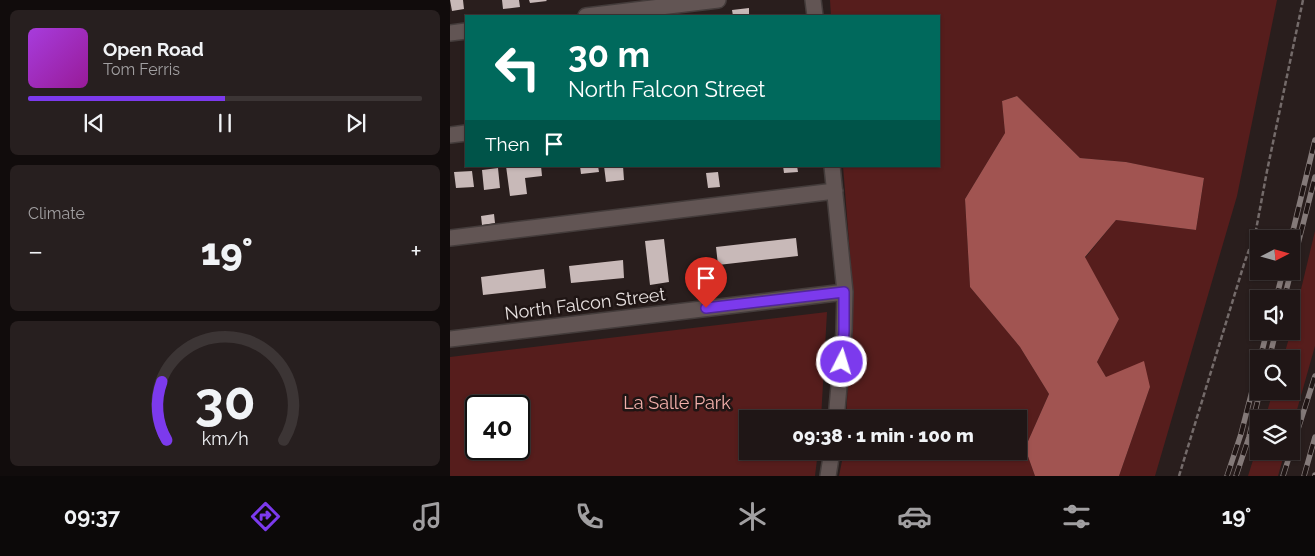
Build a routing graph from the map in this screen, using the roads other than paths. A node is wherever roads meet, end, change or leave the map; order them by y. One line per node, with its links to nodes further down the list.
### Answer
1 (718, 0): 3 (street)
2 (813, 0): 4 (street)
3 (594, 15)
4 (815, 15)
5 (465, 31): 6 (street)
6 (450, 33)
7 (465, 133): 8 (street)
8 (450, 135)
9 (832, 167): 10 (street)
10 (835, 191): 11 (street); 12 (street)
11 (450, 238)
12 (844, 292): 13 (street, North Falcon Street); 14 (street)
13 (450, 340)
14 (837, 410)
15 (831, 460): 16 (street)
16 (828, 476)

